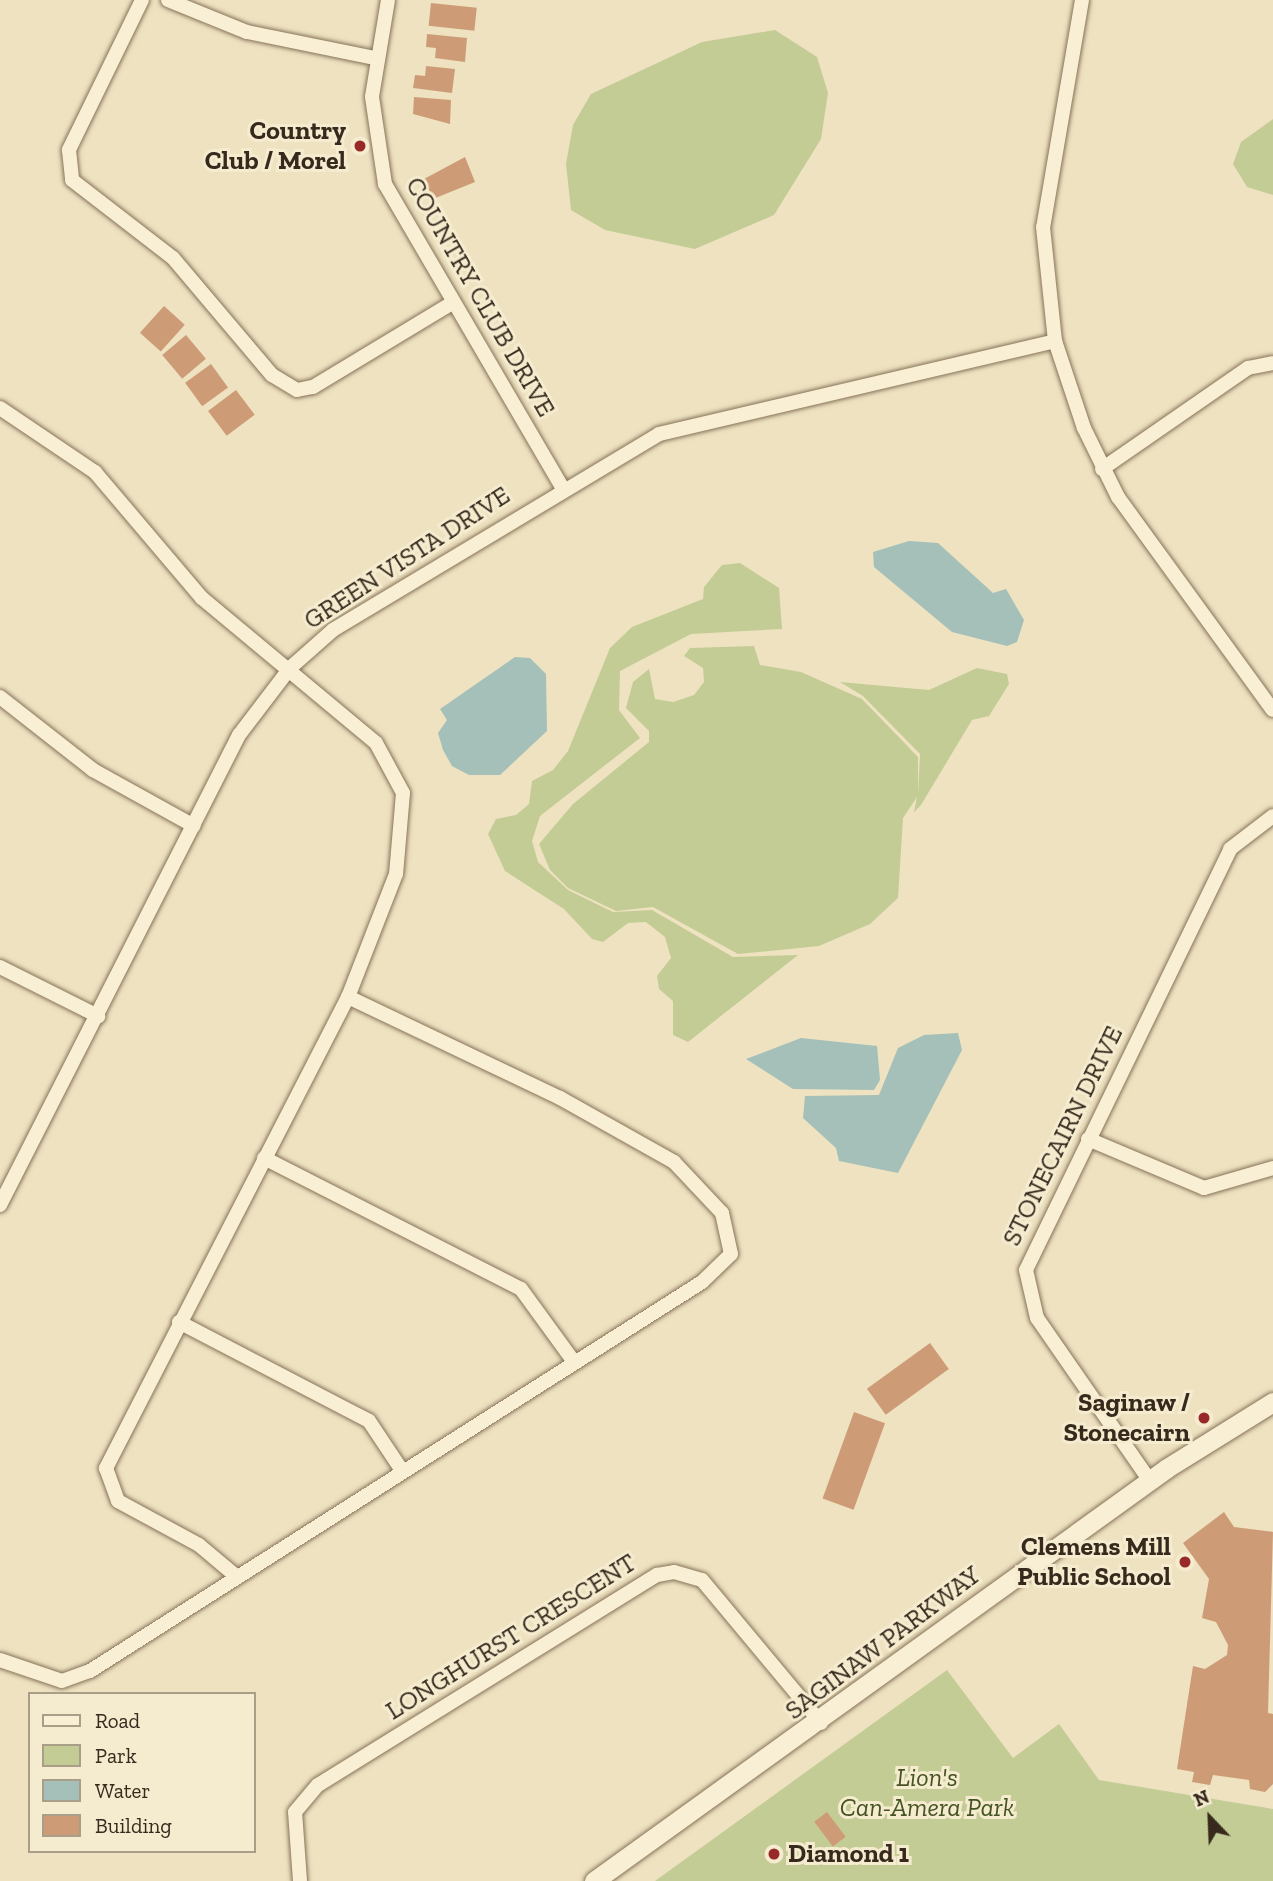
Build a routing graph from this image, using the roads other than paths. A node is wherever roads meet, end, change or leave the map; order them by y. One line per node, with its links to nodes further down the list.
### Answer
1 (142, 0): 6 (street)
2 (168, 0): 5 (street)
3 (388, 0): 5 (street, COUNTRY CLUB DRIVE)
4 (1082, 0): 7 (street)
5 (375, 58): 6 (street, COUNTRY CLUB DRIVE)
6 (452, 303): 11 (street, COUNTRY CLUB DRIVE)
7 (1055, 341): 10 (street); 11 (street, GREEN VISTA DRIVE)
8 (1273, 363): 10 (street)
9 (0, 408): 12 (street)
10 (1102, 469): 14 (street)
11 (562, 487): 12 (street, GREEN VISTA DRIVE)
12 (290, 668): 16 (street, GREEN VISTA DRIVE); 18 (street)
13 (0, 697): 16 (street)
14 (1273, 710)
15 (1273, 816): 20 (street, STONECAIRN DRIVE)
16 (194, 826): 19 (street, GREEN VISTA DRIVE)
17 (0, 967): 19 (street)
18 (348, 997): 21 (street); 25 (street)
19 (99, 1016): 23 (street, GREEN VISTA DRIVE)
20 (1088, 1139): 22 (street); 28 (street, STONECAIRN DRIVE)
21 (264, 1158): 24 (street); 25 (street)
22 (1273, 1168)
23 (0, 1205)
24 (179, 1322): 27 (street); 29 (street)
25 (574, 1362): 27 (street)
26 (1273, 1402): 28 (street, SAGINAW PARKWAY)
27 (401, 1469): 29 (street)
28 (1150, 1481): 31 (street, SAGINAW PARKWAY)
29 (237, 1577): 30 (street)
30 (0, 1660)
31 (821, 1723): 32 (street, LONGHURST CRESCENT); 33 (street, SAGINAW PARKWAY)
32 (300, 1881)
33 (594, 1881)

